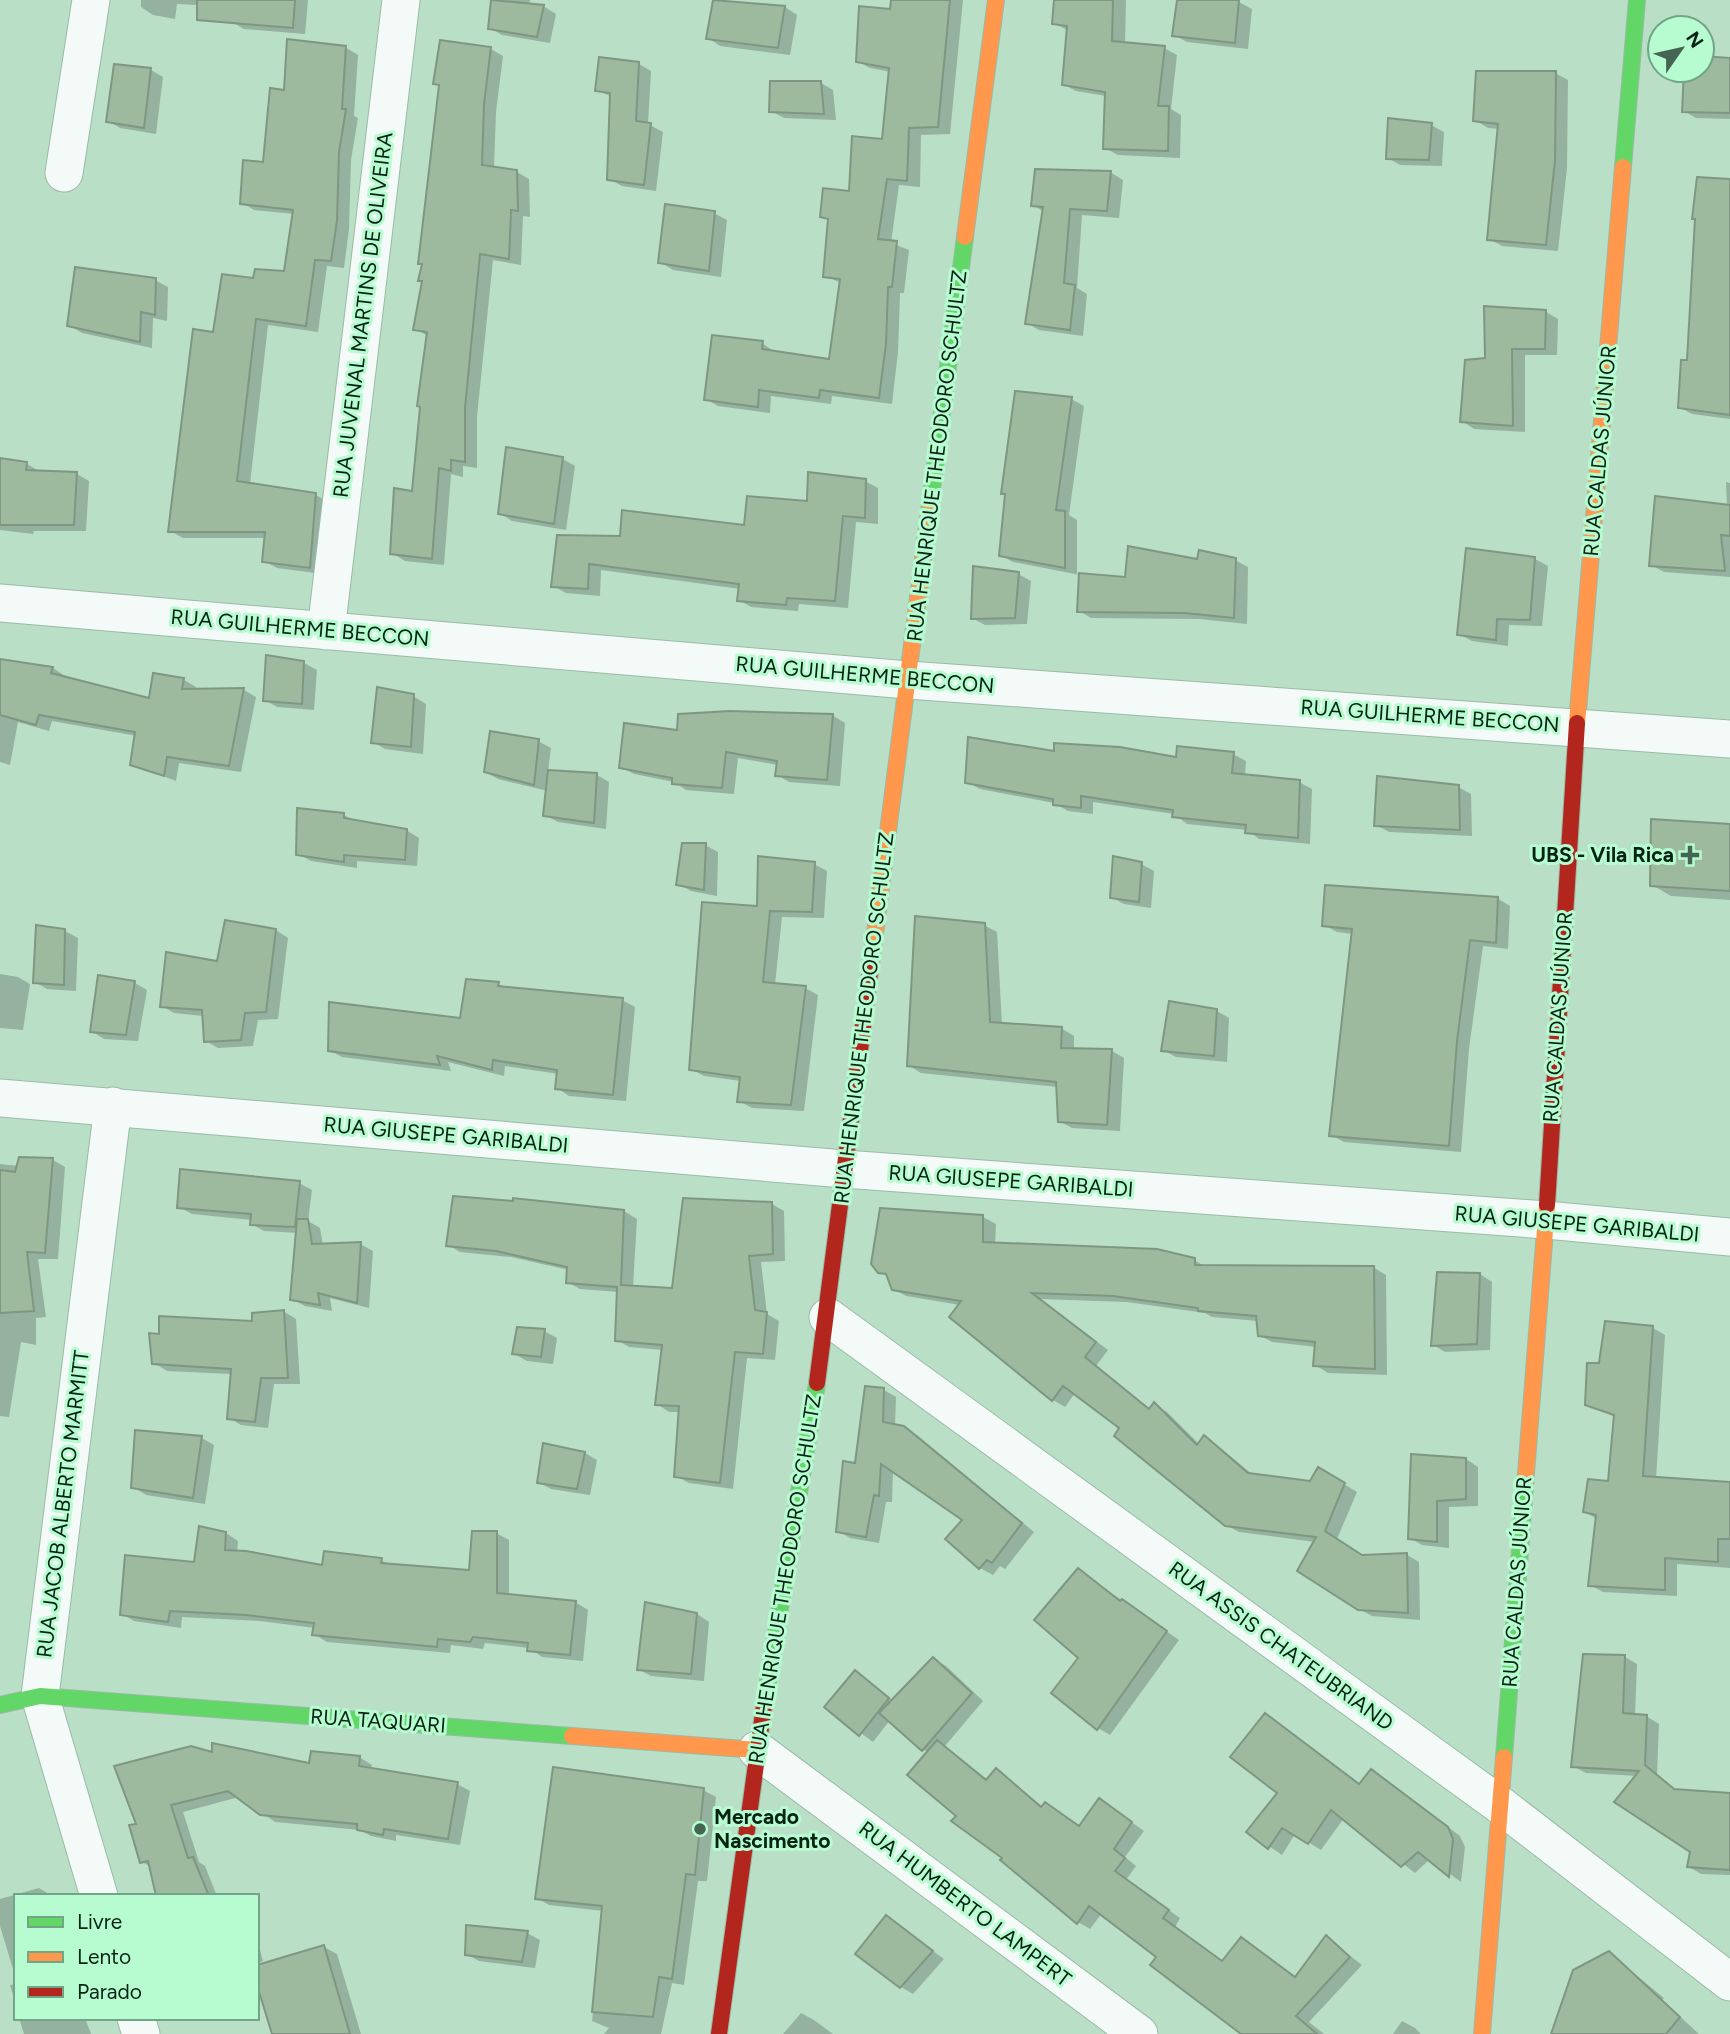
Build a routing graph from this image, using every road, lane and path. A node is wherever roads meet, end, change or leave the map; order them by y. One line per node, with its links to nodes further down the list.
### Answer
1 (91, 0): 5 (street)
2 (401, 0): 7 (street, RUA JUVENAL MARTINS DE OLIVEIRA)
3 (996, 0): 8 (street, RUA HENRIQUE THEODORO SCHULTZ)
4 (1637, 0): 9 (street, RUA CALDAS JÚNIOR)
5 (64, 173)
6 (0, 603): 7 (street, RUA GUILHERME BECCON)
7 (326, 631): 8 (street, RUA GUILHERME BECCON)
8 (908, 680): 9 (street, RUA GUILHERME BECCON); 13 (street, RUA HENRIQUE THEODORO SCHULTZ)
9 (1577, 726): 10 (street, RUA GUILHERME BECCON); 14 (street, RUA CALDAS JÚNIOR)
10 (1730, 739)
11 (0, 1098): 12 (street, RUA GIUSEPE GARIBALDI)
12 (113, 1106): 13 (street, RUA GIUSEPE GARIBALDI); 17 (street, RUA JACOB ALBERTO MARMITT)
13 (844, 1169): 14 (street, RUA GIUSEPE GARIBALDI); 16 (street, RUA HENRIQUE THEODORO SCHULTZ)
14 (1546, 1220): 15 (street, RUA GIUSEPE GARIBALDI); 20 (street, RUA CALDAS JÚNIOR)
15 (1730, 1237)
16 (828, 1317): 19 (street, RUA HENRIQUE THEODORO SCHULTZ); 20 (street, RUA ASSIS CHATEUBRIAND)
17 (40, 1696): 18 (street, RUA TAQUARI); 19 (street, RUA TAQUARI); 21 (street, RUA JACOB ALBERTO MARMITT)
18 (0, 1705)
19 (757, 1750): 23 (street, RUA HENRIQUE THEODORO SCHULTZ); 24 (street, RUA HUMBERTO LAMPERT)
20 (1500, 1805): 22 (street, RUA ASSIS CHATEUBRIAND); 25 (street, RUA CALDAS JÚNIOR)
21 (98, 1894)
22 (1730, 1982)
23 (719, 2034)
24 (1139, 2034)
25 (1482, 2034)

